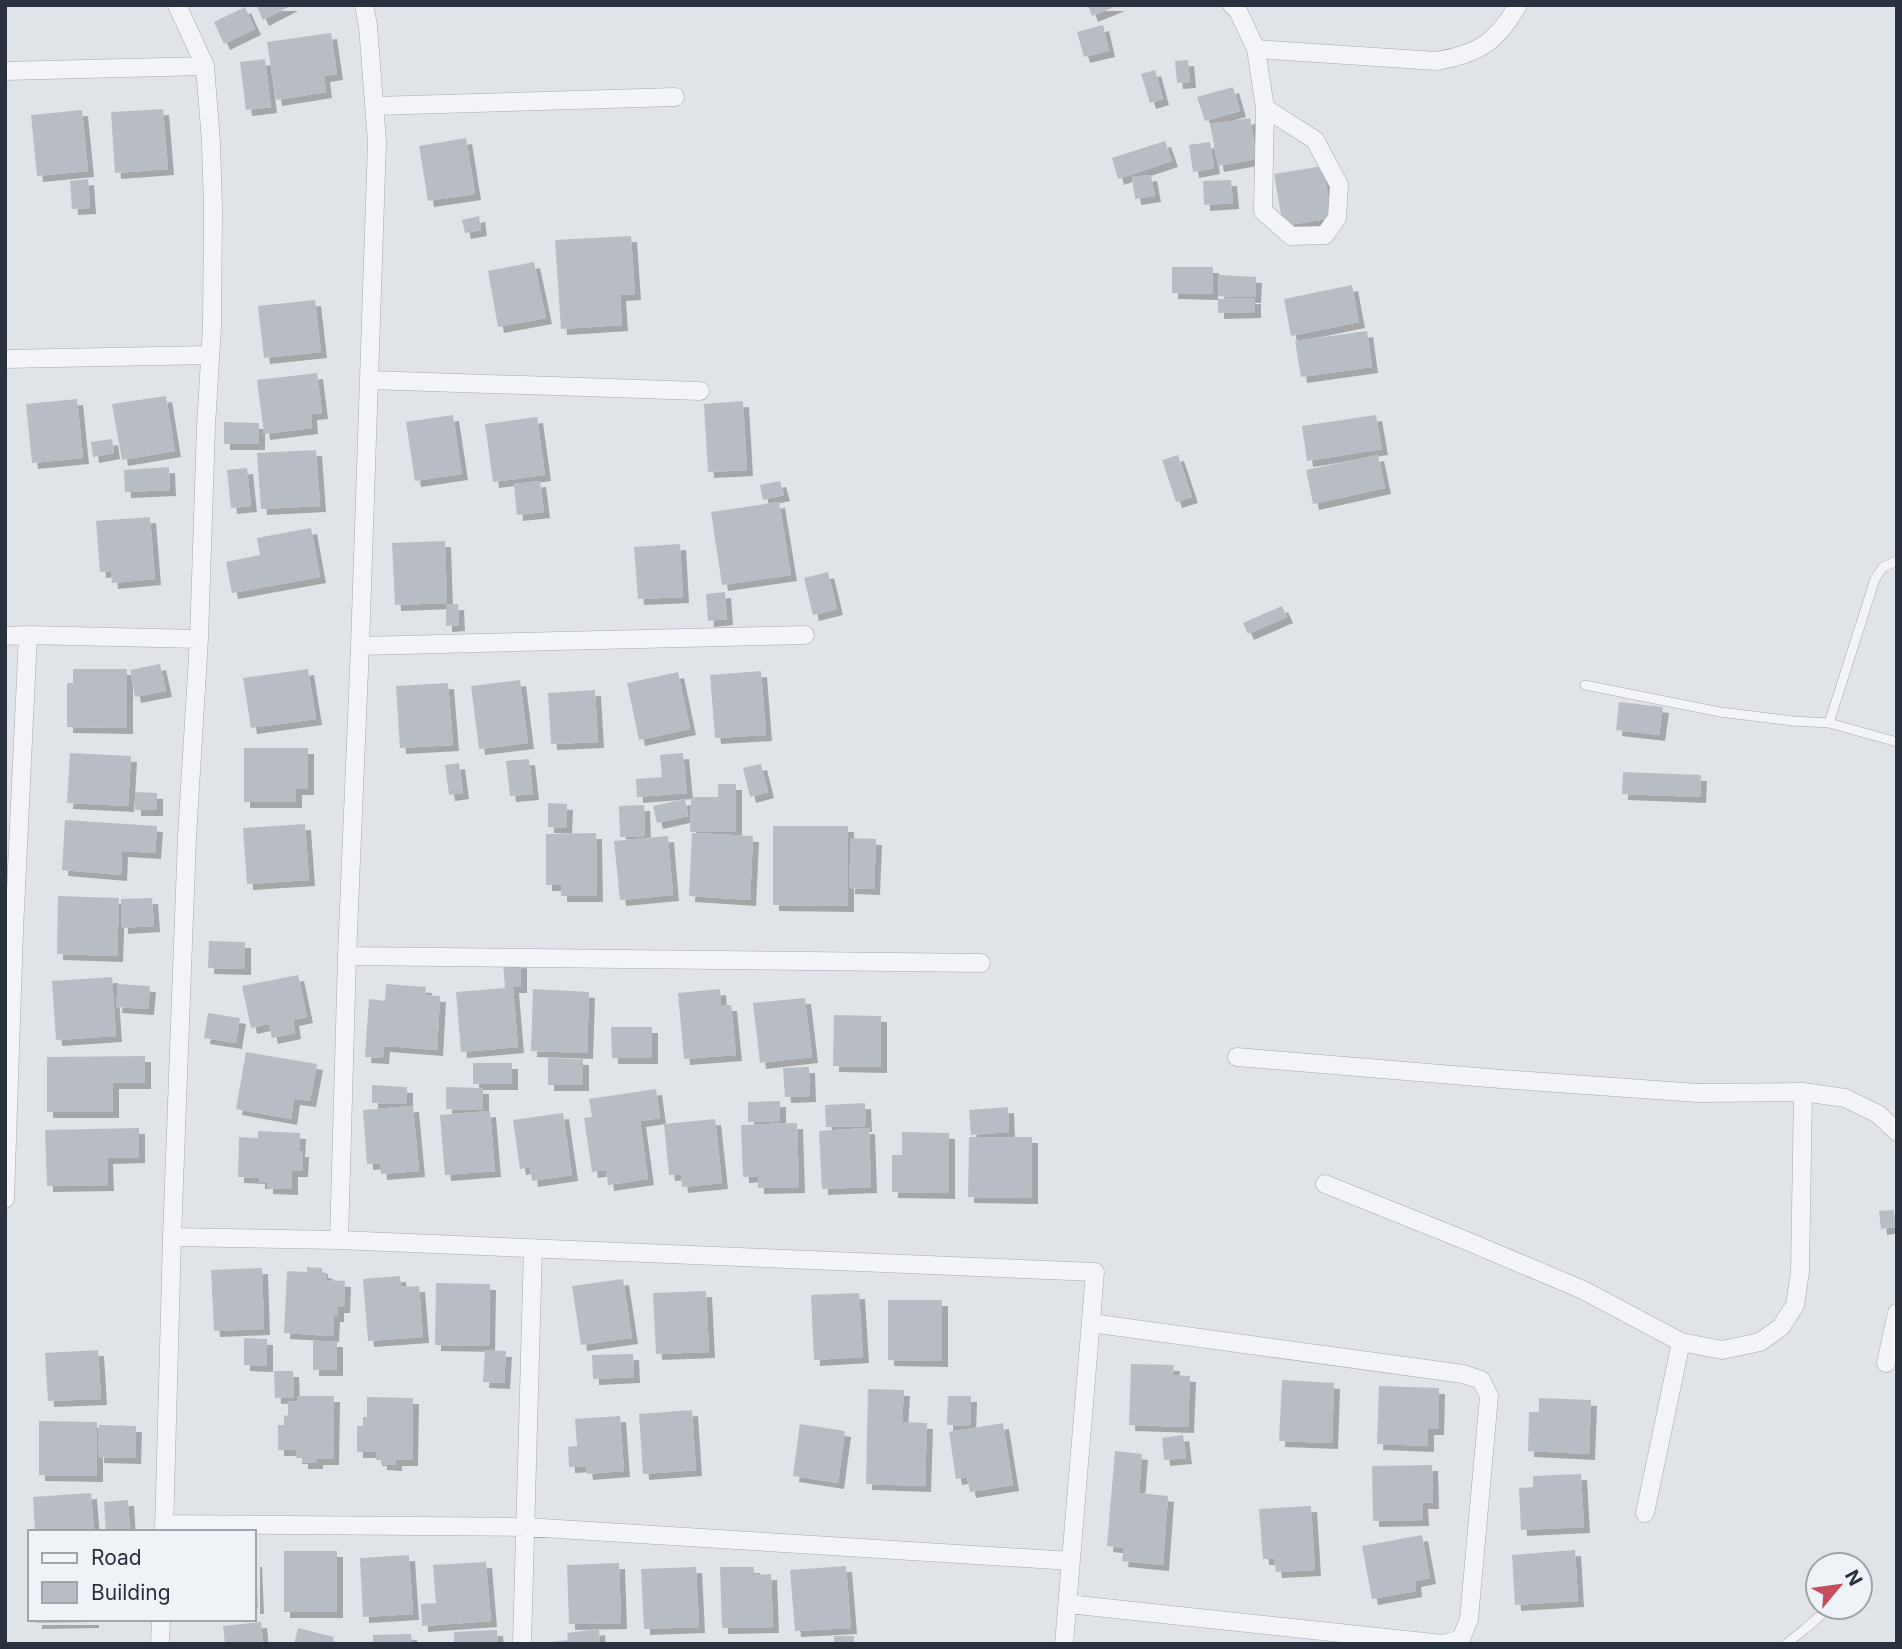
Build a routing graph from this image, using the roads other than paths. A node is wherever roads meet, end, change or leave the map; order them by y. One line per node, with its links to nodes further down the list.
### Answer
1 (177, 5): 6 (street)
2 (364, 5): 9 (street)
3 (1232, 5): 5 (street)
4 (1517, 5): 5 (street)
5 (1255, 49): 10 (street)
6 (205, 66): 7 (street); 11 (street)
7 (5, 71)
8 (675, 97): 9 (street)
9 (374, 106): 13 (street)
10 (1265, 108): 10 (street)
11 (210, 355): 12 (street); 19 (street)
12 (5, 359)
13 (369, 380): 14 (street); 20 (street)
14 (700, 391)
15 (1897, 561): 22 (lane)
16 (28, 635): 18 (street); 19 (street); 24 (street)
17 (806, 635): 20 (street)
18 (5, 636)
19 (199, 639): 32 (street)
20 (360, 646): 25 (street)
21 (1585, 685): 22 (lane)
22 (1829, 723): 23 (lane)
23 (1897, 743)
24 (10, 931): 31 (street)
25 (347, 956): 26 (street); 33 (street)
26 (981, 962)
27 (1237, 1057): 28 (street)
28 (1803, 1092): 29 (street); 37 (street)
29 (1897, 1132)
30 (1325, 1184): 37 (street)
31 (5, 1199)
32 (172, 1237): 33 (street); 41 (street)
33 (339, 1240): 34 (street)
34 (533, 1248): 36 (street); 40 (street)
35 (1897, 1313): 38 (street)
36 (1091, 1323): 42 (street); 49 (street)
37 (1681, 1342): 39 (street)
38 (1886, 1363)
39 (1645, 1513)
40 (526, 1527): 41 (street); 42 (street); 47 (street)
41 (164, 1528)
42 (1071, 1560): 43 (street)
43 (1068, 1604): 48 (street); 49 (street)
44 (161, 1621): 46 (street)
45 (1813, 1621): 50 (lane)
46 (160, 1644)
47 (522, 1644)
48 (1065, 1644)
49 (1444, 1644)
50 (1786, 1644)

